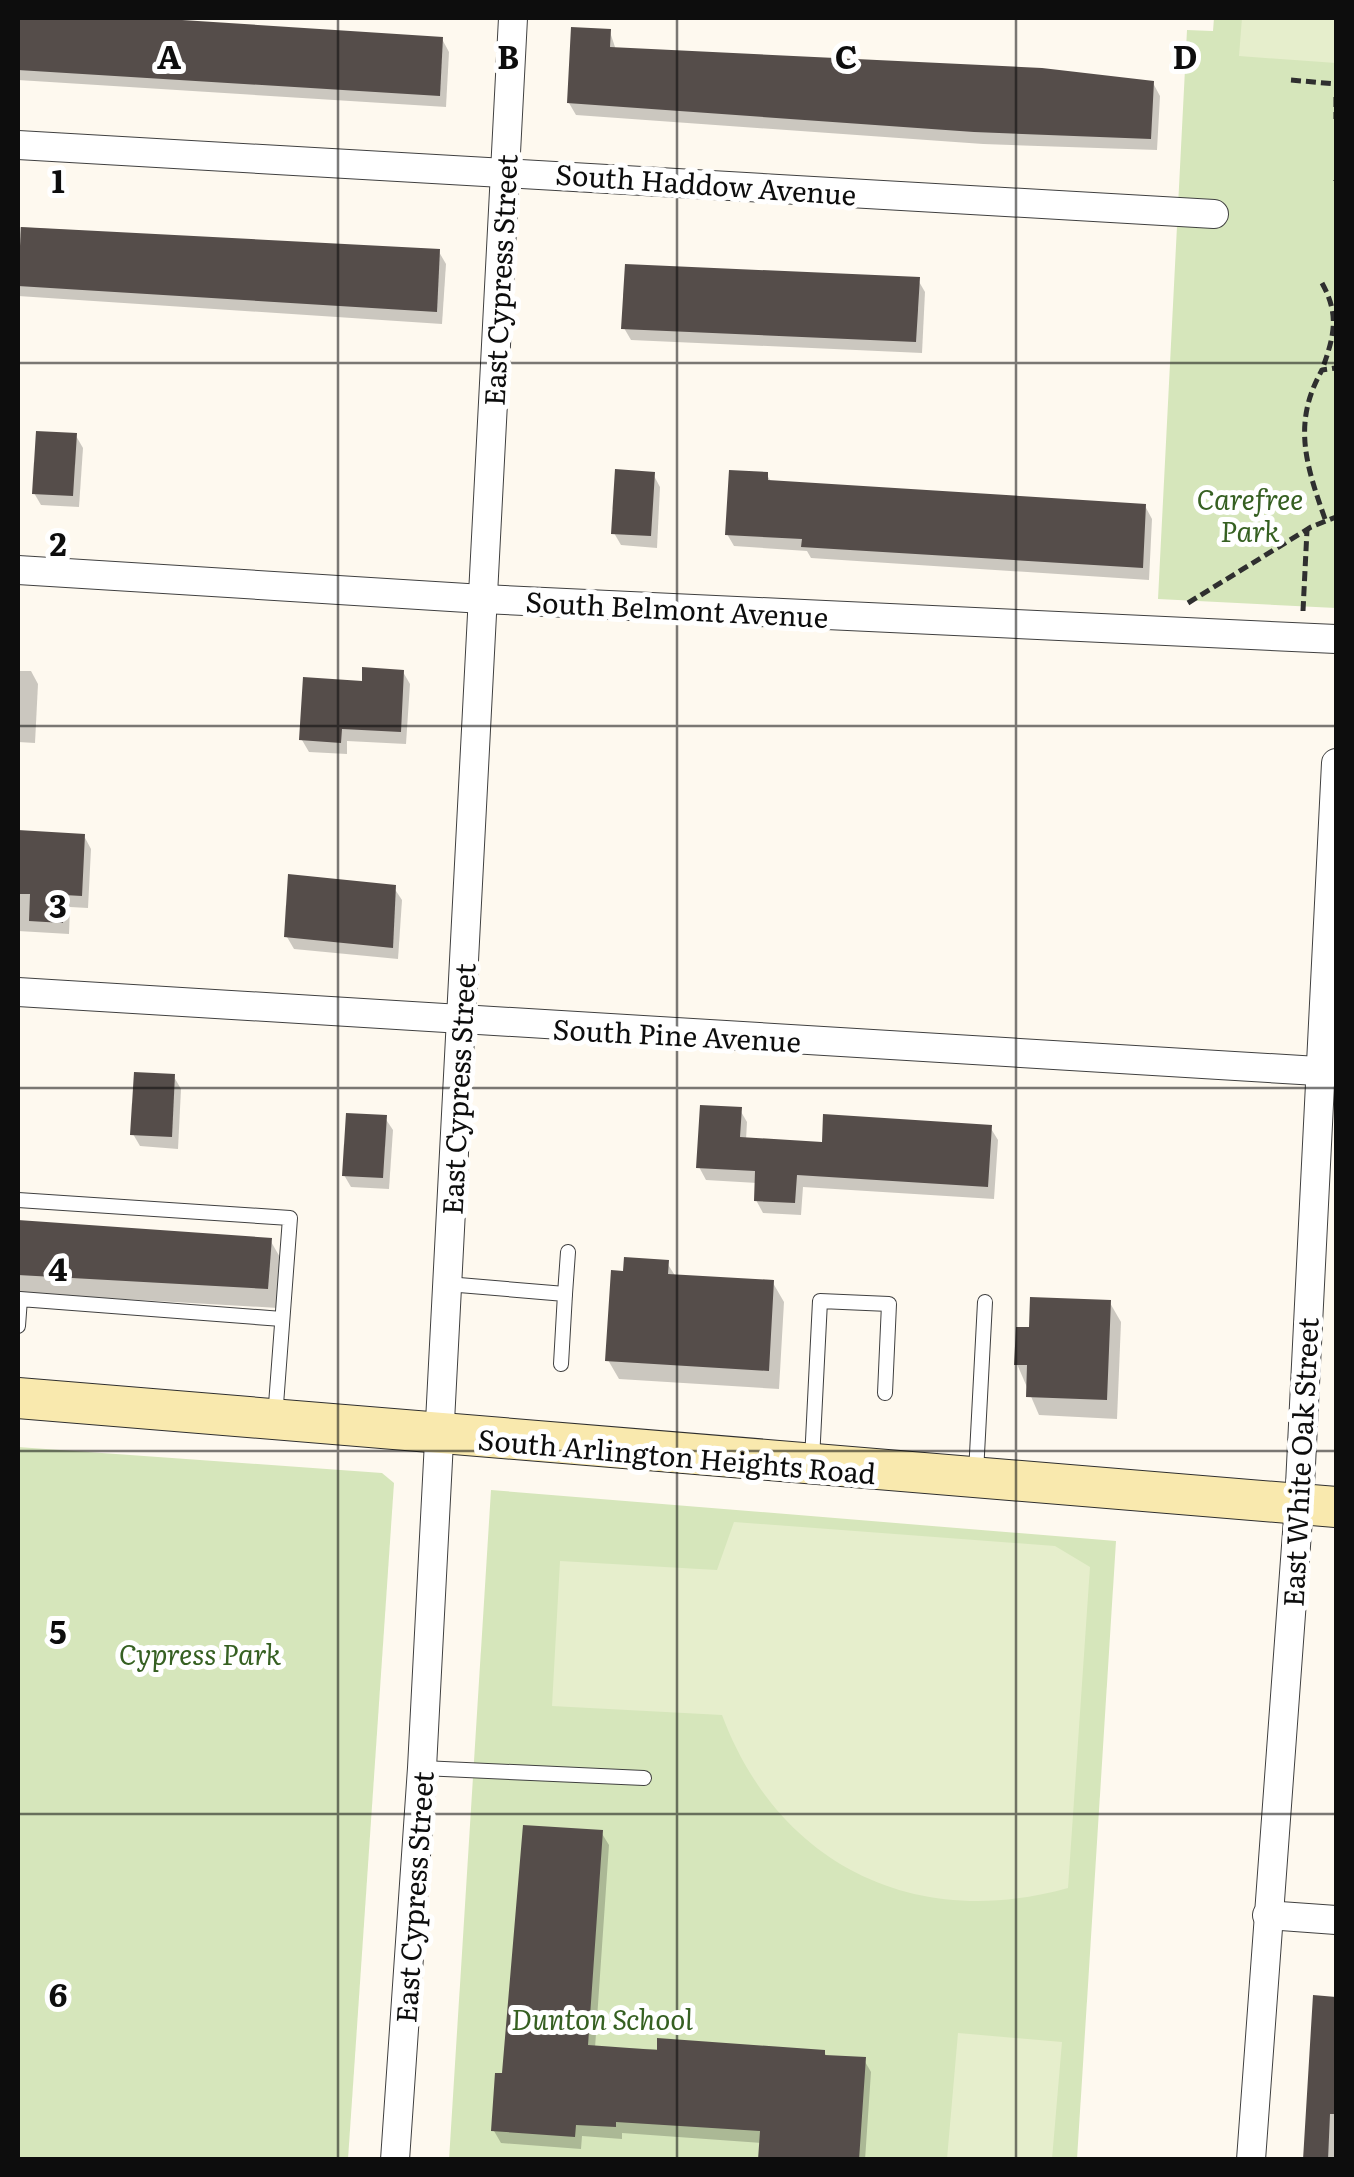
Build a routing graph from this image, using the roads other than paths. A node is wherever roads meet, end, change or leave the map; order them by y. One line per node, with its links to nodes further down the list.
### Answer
1 (513, 18): 3 (street, East Cypress Street)
2 (18, 145): 3 (street, South Haddow Avenue)
3 (505, 170): 4 (street, South Haddow Avenue); 6 (street, East Cypress Street)
4 (1214, 214)
5 (18, 570): 6 (street, South Belmont Avenue)
6 (483, 599): 7 (street, South Belmont Avenue); 10 (street, East Cypress Street)
7 (1336, 639)
8 (1336, 763): 11 (street, East White Oak Street)
9 (18, 992): 10 (street, South Pine Avenue)
10 (460, 1021): 11 (street, South Pine Avenue); 14 (street, East Cypress Street)
11 (1327, 1072): 26 (street, East White Oak Street)
12 (18, 1200): 17 (lane)
13 (568, 1252): 15 (lane)
14 (447, 1284): 15 (lane); 23 (street, East Cypress Street)
15 (564, 1294): 19 (lane)
16 (985, 1302): 25 (lane)
17 (282, 1318): 18 (lane); 22 (lane)
18 (18, 1326)
19 (560, 1364)
20 (885, 1394): 24 (lane)
21 (18, 1398): 22 (main road, South Arlington Heights Road)
22 (275, 1421): 23 (main road, South Arlington Heights Road)
23 (439, 1436): 24 (main road, South Arlington Heights Road); 27 (street, East Cypress Street)
24 (812, 1465): 25 (main road, South Arlington Heights Road)
25 (976, 1478): 26 (main road, South Arlington Heights Road)
26 (1318, 1506): 29 (street, East White Oak Street)
27 (422, 1768): 28 (lane); 31 (street, East Cypress Street)
28 (644, 1778)
29 (1266, 1915): 30 (street); 32 (street, East White Oak Street)
30 (1336, 1920)
31 (396, 2160)
32 (1250, 2160)

